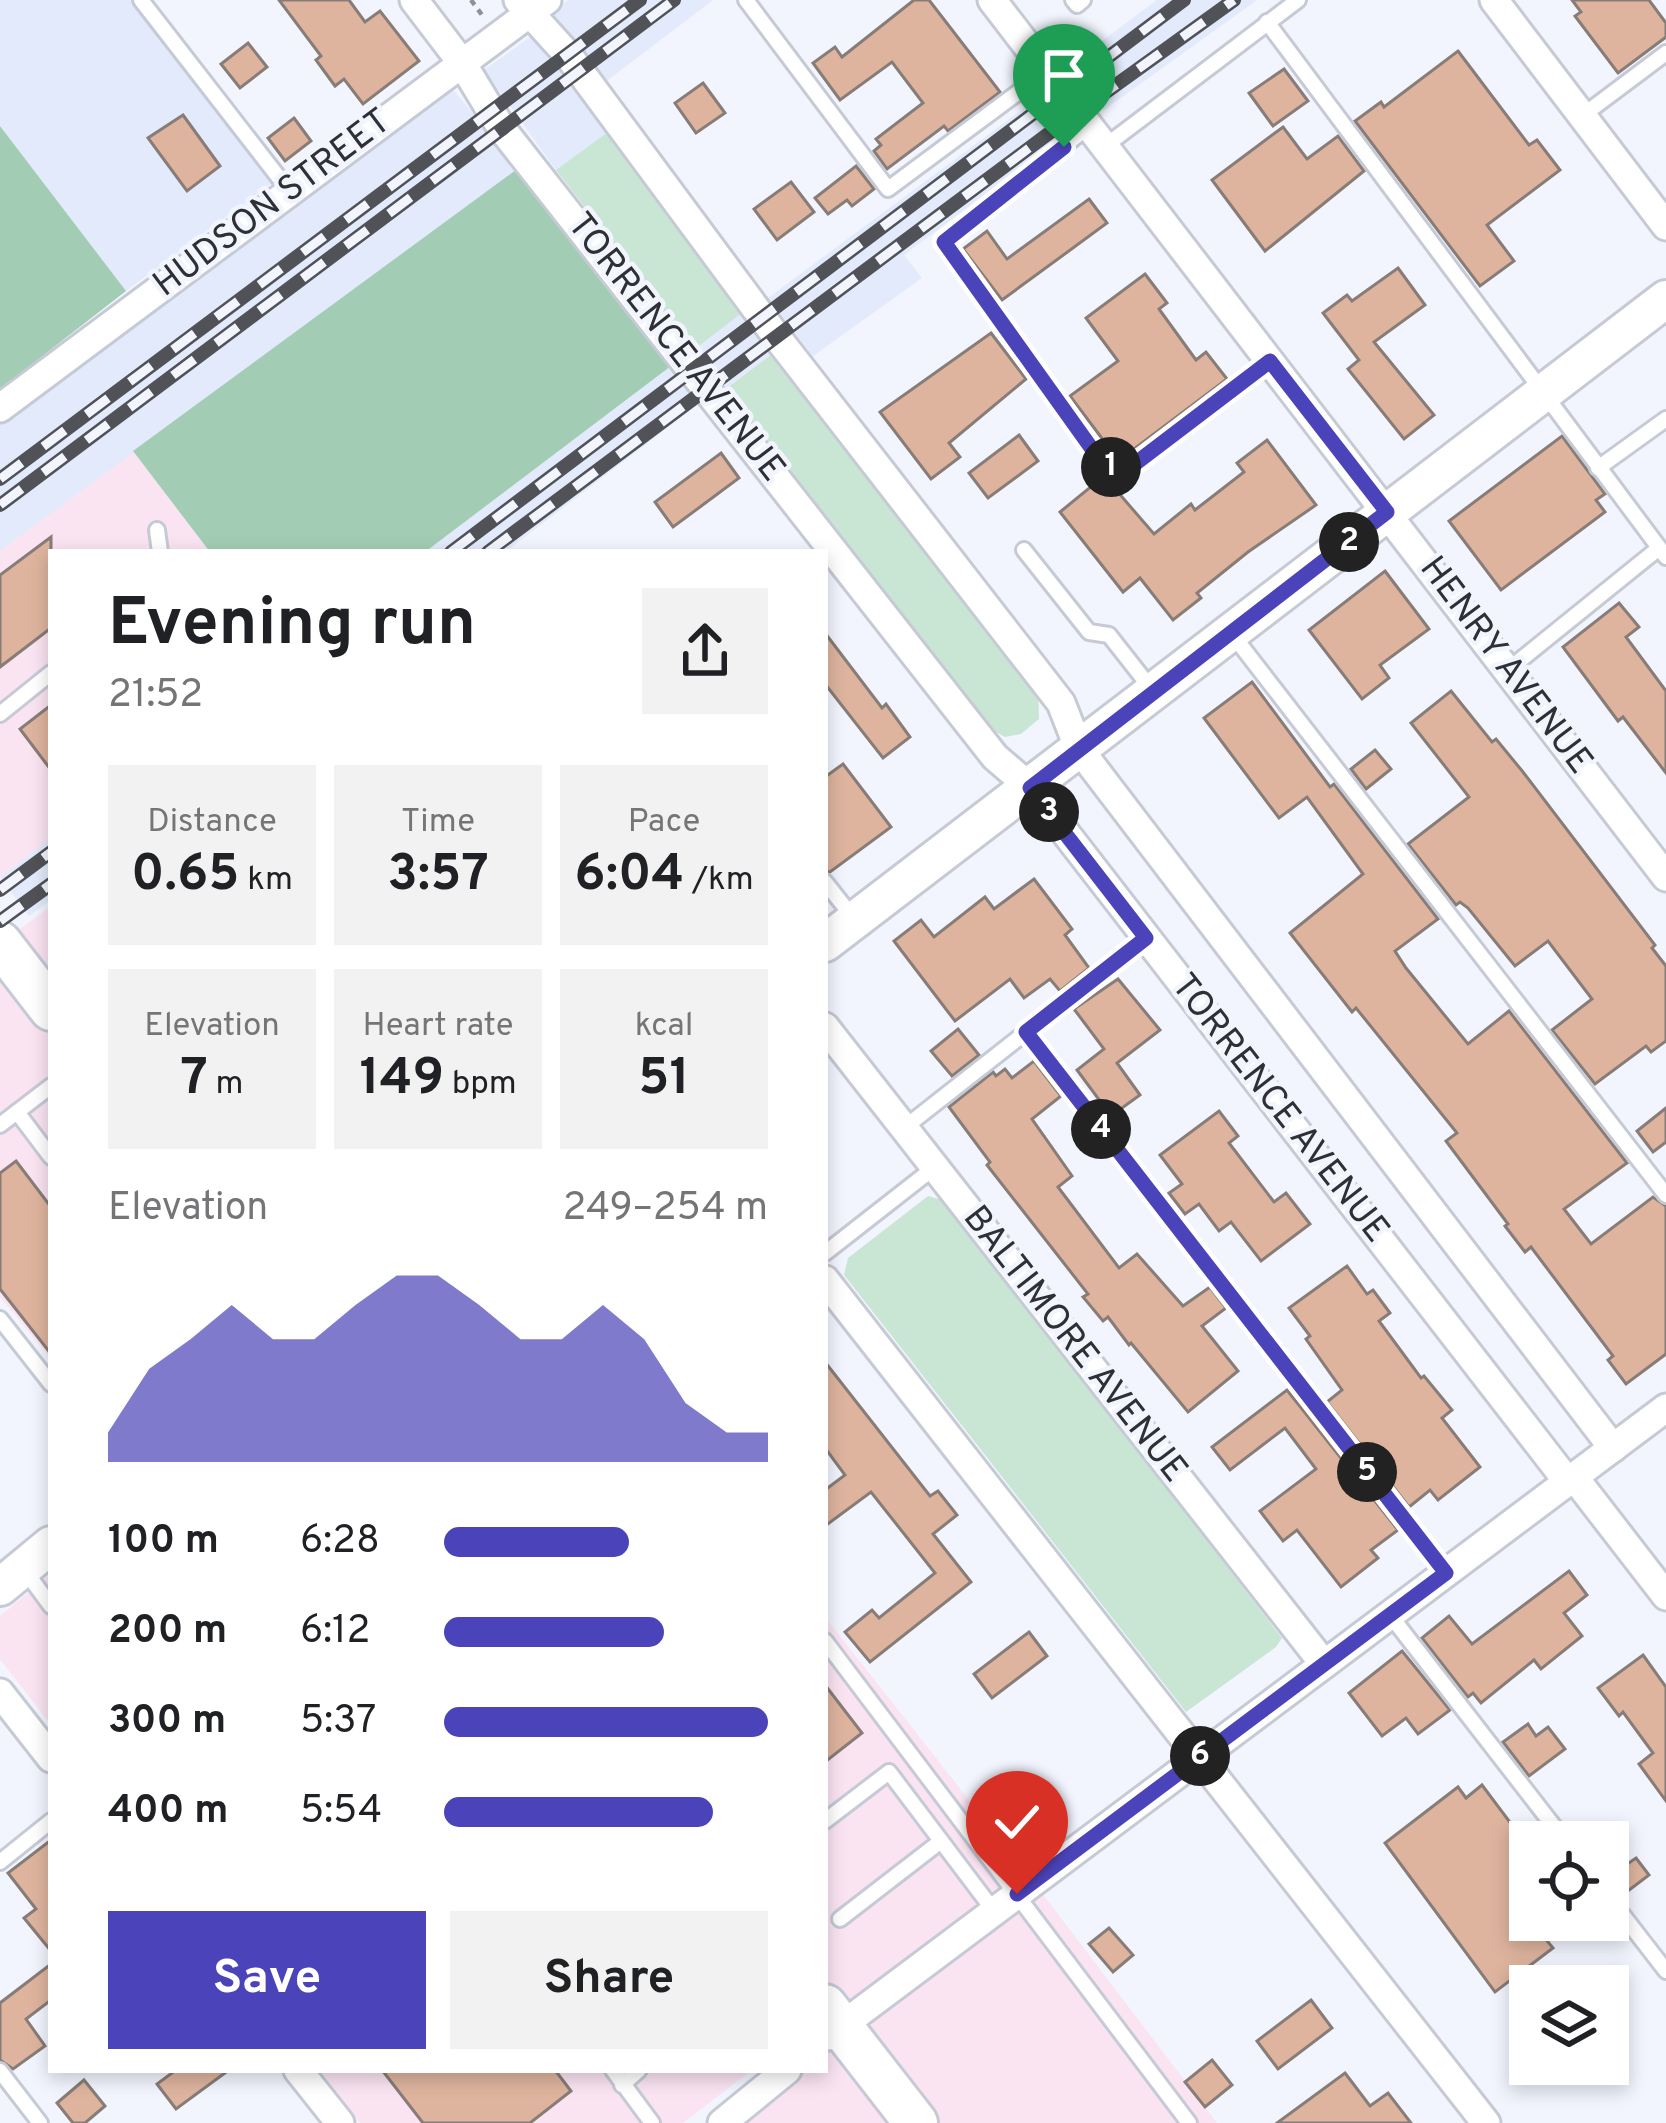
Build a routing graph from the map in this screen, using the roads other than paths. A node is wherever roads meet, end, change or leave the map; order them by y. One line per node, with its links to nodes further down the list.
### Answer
1 (141, 0): 16 (lane)
2 (414, 0): 12 (street, TORRENCE AVENUE)
3 (746, 0): 13 (lane)
4 (992, 0): 13 (street, HENRY AVENUE)
5 (1073, 0): 6 (lane)
6 (1083, 0)
7 (1298, 0): 10 (lane)
8 (1495, 0): 14 (street)
9 (531, 4): 12 (street, HUDSON STREET); 34 (street, TORRENCE AVENUE)
10 (1268, 22): 15 (lane); 20 (lane)
11 (1666, 53): 14 (lane)
12 (462, 63): 16 (street, HUDSON STREET); 35 (street, TORRENCE AVENUE)
13 (1047, 71): 15 (street, HENRY AVENUE)
14 (1582, 116): 17 (street)
15 (1097, 136): 19 (street, HENRY AVENUE); 19 (lane)
16 (290, 192): 21 (street, HUDSON STREET)
17 (1666, 226)
18 (1666, 299): 20 (main road)
19 (1270, 361): 24 (street, HENRY AVENUE)
20 (1541, 394): 23 (lane); 24 (main road)
21 (0, 408)
22 (1666, 419): 23 (lane)
23 (1598, 468): 28 (lane)
24 (1387, 512): 29 (main road); 30 (street, HENRY AVENUE)
25 (157, 530): 26 (lane)
26 (160, 549)
27 (1024, 550): 32 (lane)
28 (1663, 552): 30 (lane)
29 (1231, 633): 32 (main road); 51 (lane)
30 (1508, 670): 36 (street, HENRY AVENUE)
31 (48, 675): 33 (lane)
32 (1153, 692): 34 (main road)
33 (0, 714)
34 (1079, 749): 35 (main road); 57 (street, TORRENCE AVENUE)
35 (1030, 788): 38 (main road); 39 (street, TORRENCE AVENUE)
36 (1666, 877)
37 (828, 886): 38 (lane)
38 (855, 920): 40 (main road)
39 (1146, 938): 44 (lane); 58 (street, TORRENCE AVENUE)
40 (828, 941)
41 (0, 943): 42 (main road)
42 (48, 1005)
43 (828, 1031): 48 (street, BALTIMORE AVENUE)
44 (1026, 1032): 48 (lane); 60 (lane)
45 (48, 1088): 46 (lane)
46 (17, 1112): 47 (lane); 49 (lane)
47 (0, 1125)
48 (904, 1128): 50 (street, BALTIMORE AVENUE)
49 (48, 1153)
50 (935, 1167): 52 (lane); 65 (street, BALTIMORE AVENUE)
51 (1666, 1195)
52 (828, 1251)
53 (828, 1284): 68 (street)
54 (0, 1319): 55 (lane)
55 (48, 1380)
56 (1666, 1408): 57 (street)
57 (1613, 1448): 58 (street)
58 (1570, 1479): 60 (street); 61 (street, TORRENCE AVENUE)
59 (25, 1567): 62 (lane)
60 (1446, 1573): 63 (street)
61 (1666, 1596)
62 (48, 1602)
63 (1390, 1615): 65 (street); 70 (lane)
64 (828, 1645): 74 (lane)
65 (1324, 1664): 68 (street)
66 (0, 1694): 67 (street)
67 (48, 1754)
68 (1199, 1757): 74 (street); 91 (street)
69 (828, 1819): 72 (lane)
70 (1550, 1821)
71 (48, 1823): 73 (lane)
72 (941, 1841): 74 (lane); 75 (lane)
73 (0, 1862)
74 (1006, 1902): 78 (street); 90 (lane)
75 (840, 1919)
76 (1629, 1923): 77 (lane)
77 (1666, 1971)
78 (830, 2024): 89 (main road)
79 (0, 2071): 85 (lane)
80 (300, 2073): 86 (street)
81 (615, 2073): 84 (lane)
82 (636, 2073): 84 (lane)
83 (783, 2073): 88 (street)
84 (622, 2085): 87 (lane)
85 (40, 2123)
86 (340, 2123)
87 (652, 2123)
88 (722, 2123)
89 (916, 2123)
90 (1189, 2123)
91 (1486, 2123)

